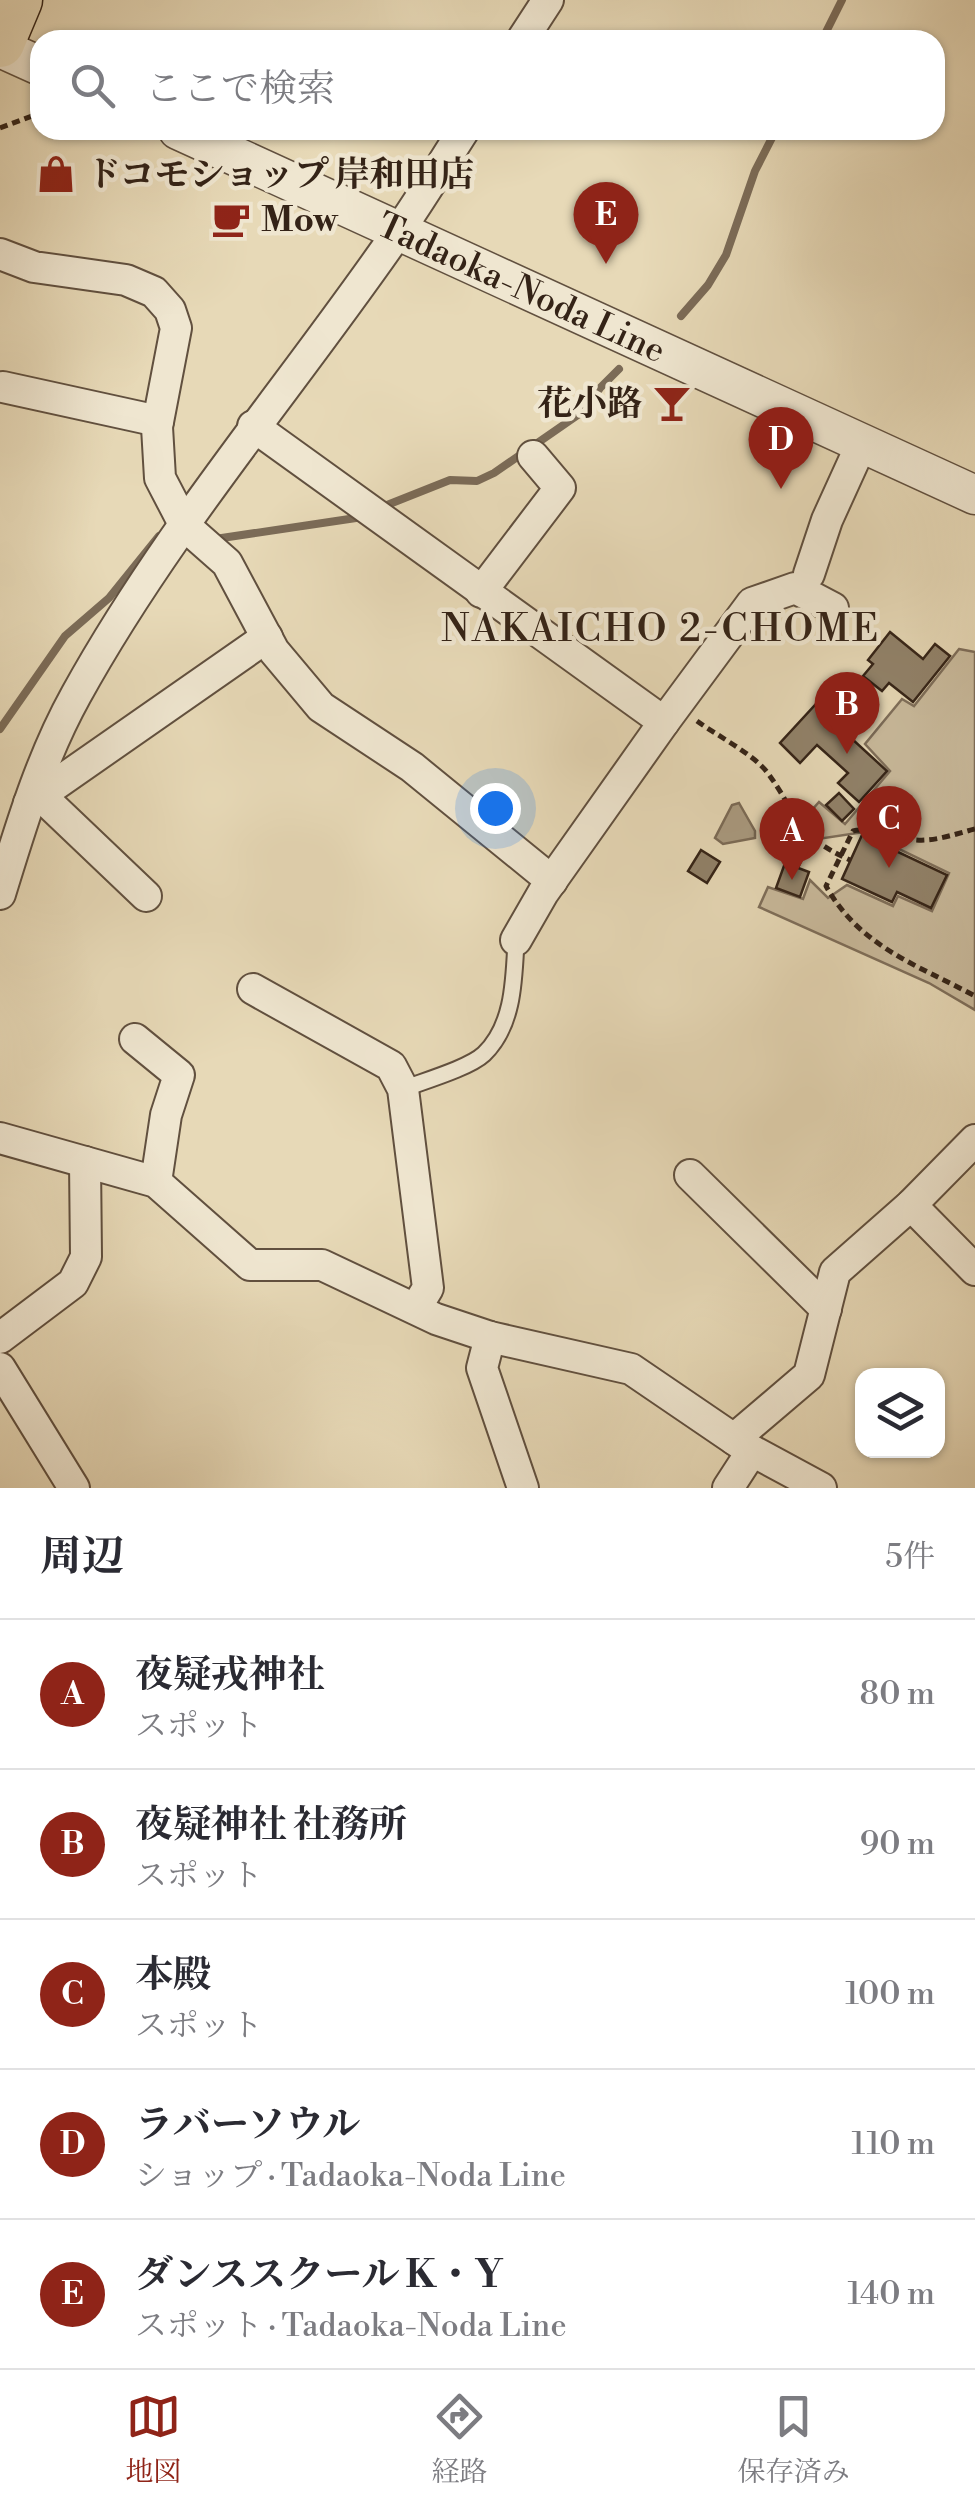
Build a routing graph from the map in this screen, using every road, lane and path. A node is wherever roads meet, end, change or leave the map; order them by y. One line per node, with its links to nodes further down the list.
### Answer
1 (18, 0): 4 (main road)
2 (548, 0): 3 (street)
3 (528, 30)
4 (0, 46): 5 (street)
5 (30, 61)
6 (30, 117): 7 (path)
7 (0, 128)
8 (200, 140): 10 (street, Tadaoka-Noda Line)
9 (458, 140): 10 (street)
10 (398, 232): 14 (street); 15 (street, Tadaoka-Noda Line)
11 (0, 254): 13 (street)
12 (3, 387): 13 (street)
13 (158, 421): 18 (street)
14 (253, 426): 18 (street); 20 (street)
15 (862, 443): 17 (street, Tadaoka-Noda Line); 19 (street)
16 (533, 456): 20 (street)
17 (975, 495)
18 (185, 526): 22 (street); 24 (street)
19 (808, 574)
20 (481, 592): 23 (street)
21 (833, 608): 23 (street)
22 (267, 637): 24 (street); 31 (street)
23 (664, 722): 26 (path); 31 (street)
24 (35, 799): 27 (street); 33 (street)
25 (975, 830): 28 (path)
26 (816, 844): 28 (path); 30 (path)
27 (7, 855): 32 (street)
28 (841, 856): 29 (path); 36 (path)
29 (850, 860)
30 (798, 867)
31 (552, 880): 34 (street)
32 (0, 894)
33 (146, 896)
34 (516, 940): 38 (lane)
35 (253, 990): 38 (street)
36 (975, 996)
37 (136, 1039): 43 (street)
38 (403, 1089): 46 (street)
39 (0, 1138): 41 (street)
40 (975, 1140): 44 (street)
41 (85, 1162): 43 (street); 49 (street)
42 (690, 1175): 47 (street)
43 (156, 1182): 46 (street)
44 (910, 1205): 45 (street); 47 (street)
45 (975, 1270)
46 (416, 1308): 48 (street)
47 (826, 1308): 51 (street)
48 (490, 1337): 51 (street); 53 (street)
49 (0, 1338)
50 (0, 1368): 52 (street)
51 (743, 1445): 54 (street); 55 (street)
52 (74, 1488)
53 (523, 1488)
54 (728, 1488)
55 (821, 1488)

